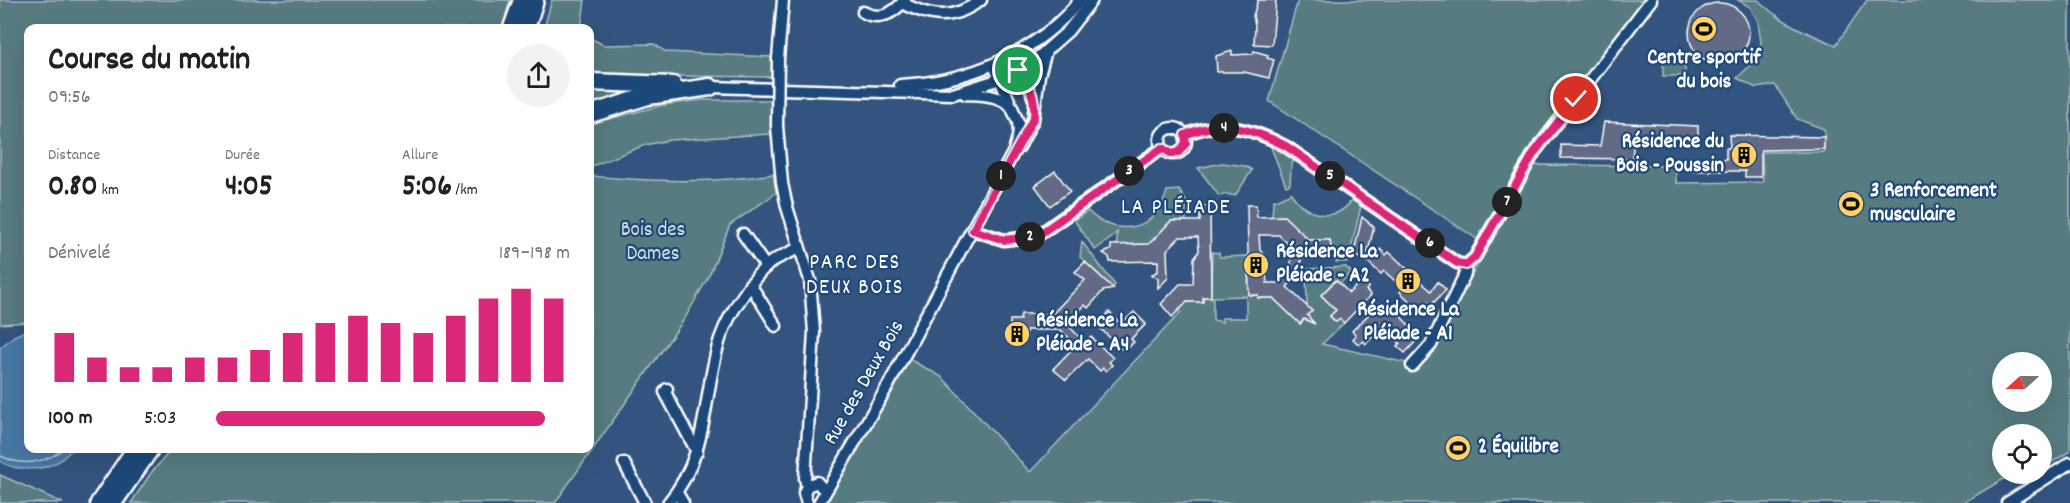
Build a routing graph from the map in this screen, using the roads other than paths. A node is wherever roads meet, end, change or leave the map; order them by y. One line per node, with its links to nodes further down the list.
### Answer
1 (522, 0): 10 (highway)
2 (535, 0): 11 (highway)
3 (783, 0): 29 (street, bridge)
4 (981, 0): 8 (street)
5 (1080, 0): 13 (street)
6 (1092, 0): 12 (street)
7 (1651, 0): 30 (street)
8 (904, 2): 9 (street)
9 (863, 12)
10 (513, 24)
11 (527, 24)
12 (1046, 51): 15 (street); 21 (street, Rue des Deux Bois)
13 (1011, 56): 14 (street); 15 (street)
14 (994, 65): 16 (street, Rue des Deux Bois); 19 (street)
15 (1018, 70): 16 (street); 21 (street)
16 (1000, 79): 20 (street); 22 (street, Rue des Deux Bois)
17 (594, 82): 18 (highway)
18 (710, 87): 19 (street); 23 (highway)
19 (830, 89): 20 (street)
20 (953, 94): 22 (street)
21 (1035, 103): 26 (street, Rue des Deux Bois)
22 (1014, 109): 26 (street, Rue des Deux Bois)
23 (594, 113)
24 (1185, 135): 25 (street); 25 (street); 30 (street)
25 (1162, 148): 27 (street)
26 (1014, 152): 27 (street, Rue des Deux Bois)
27 (973, 230): 41 (street, Rue des Deux Bois)
28 (743, 234): 31 (street)
29 (799, 249): 31 (street); 41 (street)
30 (1466, 265): 34 (street)
31 (765, 267): 32 (street)
32 (750, 284): 33 (street); 38 (street)
33 (776, 326)
34 (1412, 366)
35 (667, 389): 38 (street)
36 (133, 453): 44 (highway)
37 (148, 453): 45 (highway)
38 (697, 453): 42 (street)
39 (2070, 462): 49 (street)
40 (624, 463): 46 (street)
41 (817, 486): 43 (street); 43 (street)
42 (677, 493): 47 (street); 48 (street)
43 (814, 502)
44 (99, 503)
45 (113, 503)
46 (645, 503)
47 (668, 503)
48 (683, 503)
49 (2007, 503)

